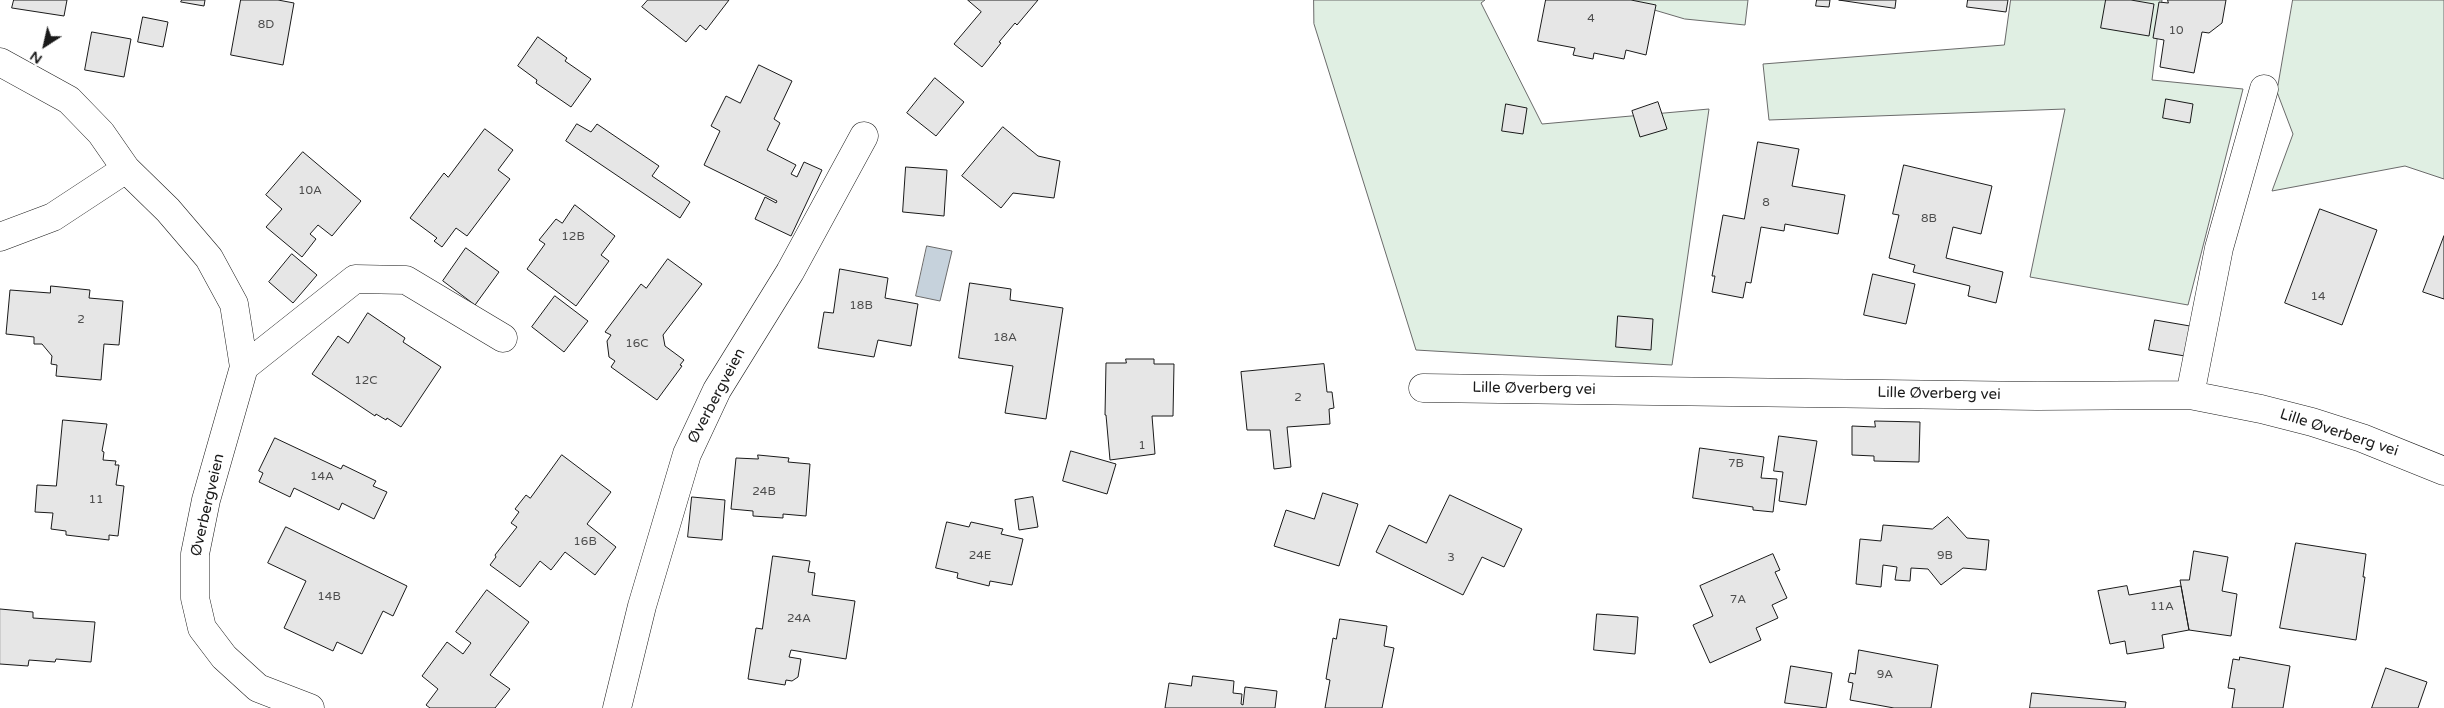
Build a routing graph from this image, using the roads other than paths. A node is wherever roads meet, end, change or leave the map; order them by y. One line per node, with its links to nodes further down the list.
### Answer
1 (0, 62): 4 (street, Øverbergveien)
2 (2264, 89): 9 (street)
3 (864, 136): 12 (street, Øverbergveien)
4 (126, 169): 5 (street); 7 (street, Øverbergveien)
5 (0, 237)
6 (502, 338): 7 (street)
7 (244, 366): 11 (street, Øverbergveien)
8 (1423, 388): 9 (street, Lille Øverberg vei)
9 (2190, 395): 10 (street, Lille Øverberg vei)
10 (2444, 470)
11 (310, 708)
12 (617, 708)

